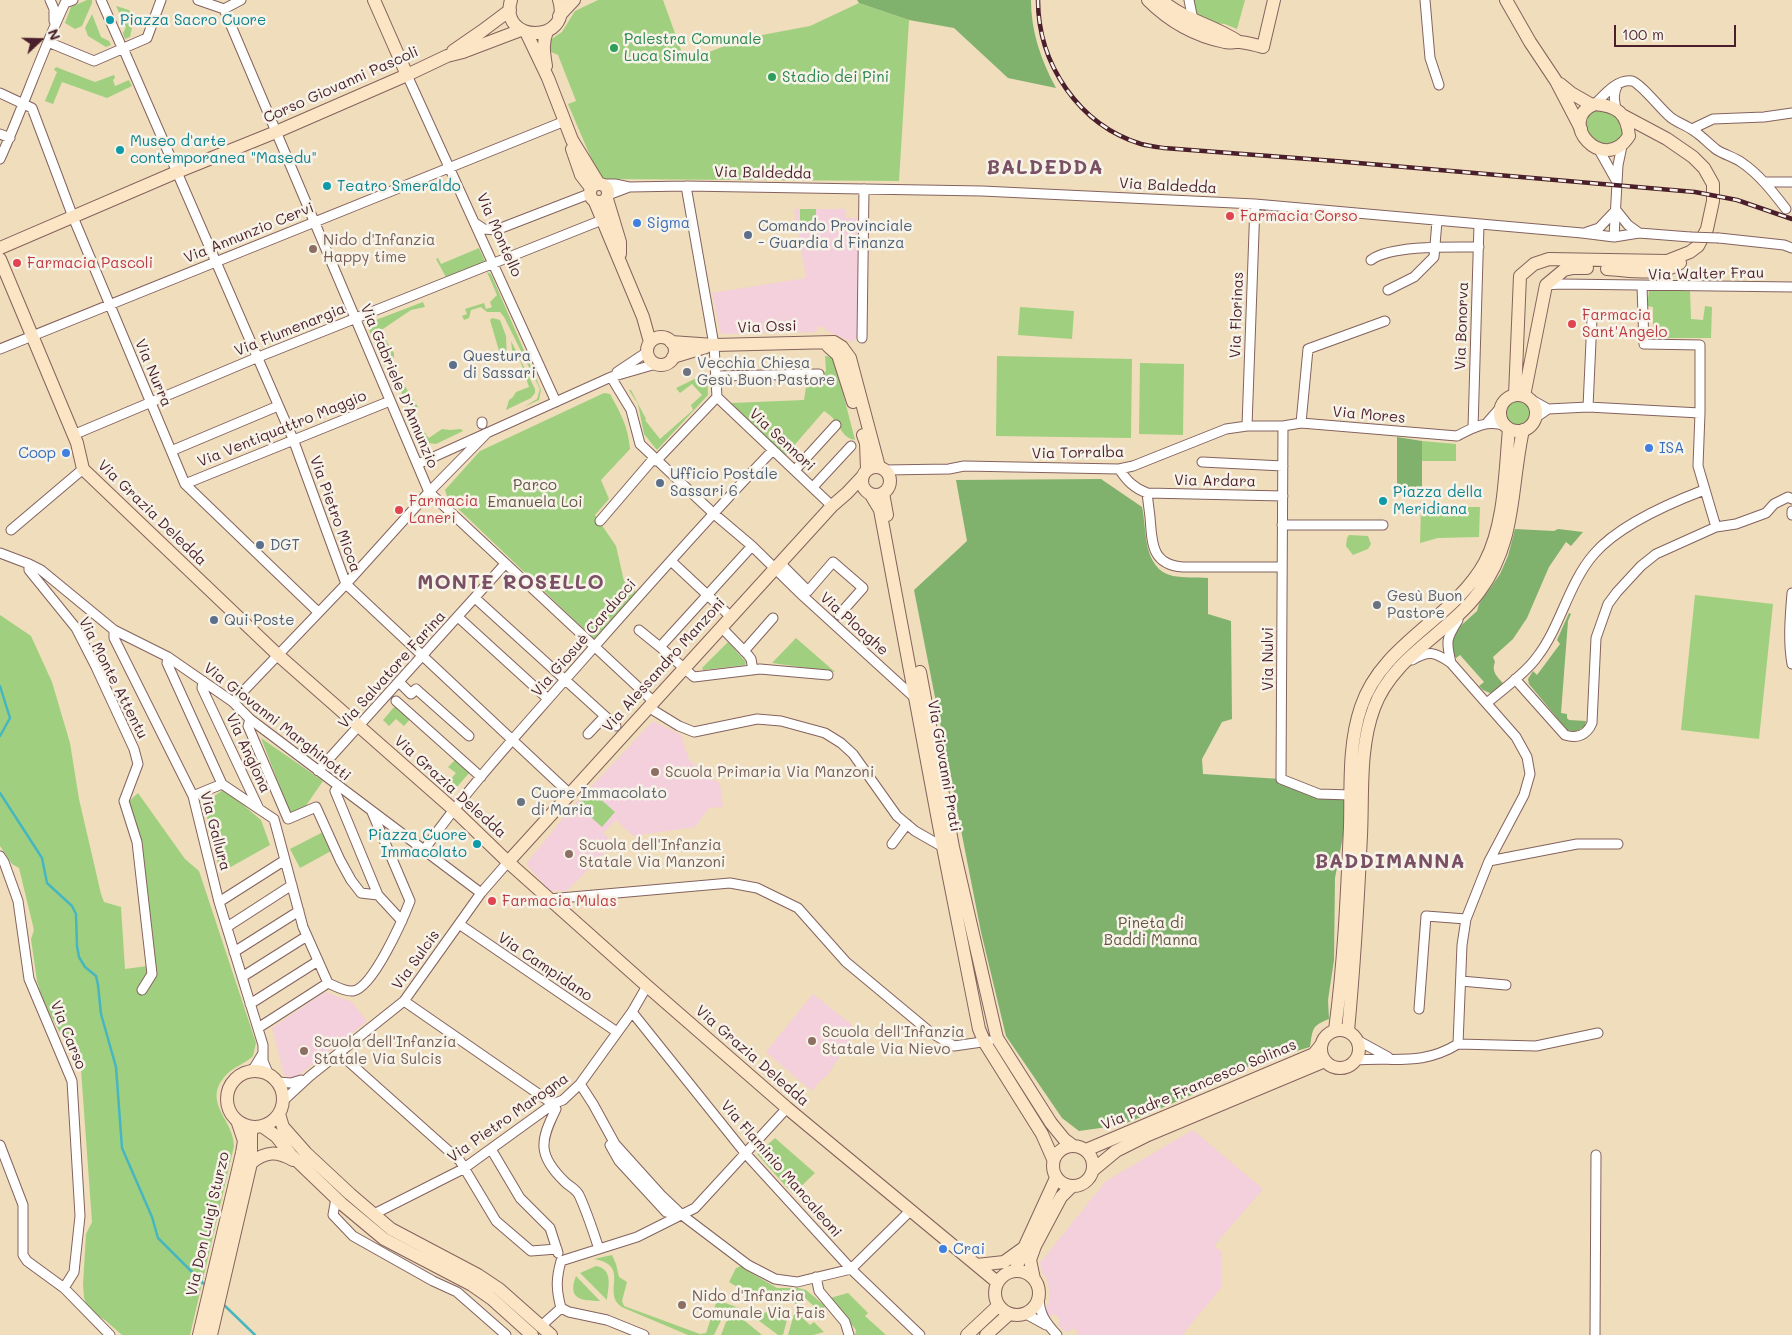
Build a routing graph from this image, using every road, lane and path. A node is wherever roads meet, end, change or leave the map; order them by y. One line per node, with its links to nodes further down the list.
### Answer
1 (50, 0): 20 (street)
2 (101, 0): 25 (street)
3 (161, 0): 25 (street)
4 (198, 0): 17 (street)
5 (241, 0): 17 (street)
6 (374, 0): 27 (street, Via Montello)
7 (559, 0): 18 (street)
8 (574, 0): 18 (street)
9 (1148, 0): 24 (street)
10 (1161, 0): 19 (street)
11 (1189, 0): 19 (street)
12 (1274, 0): 24 (street)
13 (1425, 0): 31 (street)
14 (1506, 0): 29 (street)
15 (69, 2): 20 (street)
16 (510, 5): 21 (street); 26 (street, Corso Giovanni Pascoli)
17 (224, 9): 40 (street, Via Gabriele D'Annunzio)
18 (560, 16): 22 (street)
19 (1193, 20): 24 (street)
20 (53, 28): 23 (street)
21 (523, 31): 22 (street, Corso Giovanni Pascoli); 26 (street, Corso Giovanni Pascoli); 28 (street)
22 (547, 31): 28 (street)
23 (48, 42): 25 (street); 33 (street)
24 (1238, 42)
25 (121, 46): 48 (street, Via Pietro Micca)
26 (447, 56): 27 (street, Corso Giovanni Pascoli)
27 (407, 75): 40 (street, Corso Giovanni Pascoli); 47 (street, Via Montello)
28 (548, 78): 37 (street)
29 (1556, 81): 34 (street); 38 (street)
30 (1618, 84): 34 (street); 35 (street); 39 (street)
31 (1439, 85)
32 (0, 93): 33 (street)
33 (24, 103): 43 (street); 58 (street, Via Nurra)
34 (1594, 104): 35 (street); 38 (street)
35 (1619, 112): 42 (street); 44 (street)
36 (1792, 113): 39 (street)
37 (565, 120): 47 (street, Via Annunzio Cervi); 54 (street)
38 (1580, 129): 45 (street)
39 (1692, 129): 49 (street)
40 (276, 132): 48 (street, Corso Giovanni Pascoli); 61 (street, Via Gabriele D'Annunzio)
41 (0, 134): 43 (street)
42 (1655, 134): 44 (street); 71 (street)
43 (10, 138): 46 (street)
44 (1625, 141): 45 (street); 51 (street)
45 (1598, 148): 51 (street)
46 (0, 159)
47 (450, 168): 61 (street, Via Annunzio Cervi); 62 (street, Via Montello)
48 (177, 172): 58 (street, Corso Giovanni Pascoli); 74 (street, Via Pietro Micca)
49 (1764, 182): 50 (street); 56 (street)
50 (1792, 182)
51 (1617, 183): 57 (street)
52 (686, 186): 53 (street, Via Baldedda); 54 (street, Via Baldedda); 89 (street)
53 (864, 189): 55 (street, Via Baldedda); 87 (street)
54 (599, 192): 59 (street); 62 (street, Via Baldedda); 76 (street)
55 (1255, 204): 60 (street, Via Baldedda); 111 (street, Via Florinas)
56 (1786, 209)
57 (1616, 210): 64 (street); 65 (street); 66 (street)
58 (73, 217): 68 (street, Corso Giovanni Pascoli); 81 (street, Via Nurra)
59 (602, 220): 75 (street, Via Flumenargia); 76 (street)
60 (1437, 220): 63 (street, Via Baldedda); 69 (street)
61 (314, 222): 74 (street, Via Annunzio Cervi); 83 (street, Via Gabriele D'Annunzio)
62 (475, 222): 75 (street, Via Montello)
63 (1479, 224): 65 (street, Via Baldedda); 67 (street, Via Bonorva)
64 (1639, 232): 66 (street); 70 (street, bridge)
65 (1582, 233): 66 (street, Via Baldedda)
66 (1614, 238)
67 (1479, 247): 69 (street); 114 (street, Via Bonorva)
68 (0, 248)
69 (1435, 248): 73 (street); 80 (street)
70 (1792, 248)
71 (1690, 252): 77 (street); 99 (street)
72 (0, 259): 86 (street, Via Grazia Deledda)
73 (1371, 260)
74 (216, 262): 81 (street, Via Annunzio Cervi); 93 (street, Via Pietro Micca)
75 (493, 262): 83 (street, Via Flumenargia); 101 (street, Via Montello)
76 (621, 262): 82 (street)
77 (1546, 285): 78 (street); 99 (street)
78 (1642, 286): 79 (street, Via Walter Frau); 107 (street, Via Walter Frau)
79 (1792, 287)
80 (1388, 290)
81 (109, 305): 86 (street, Via Annunzio Cervi); 102 (street, Via Nurra)
82 (644, 317): 88 (street); 90 (street)
83 (356, 319): 93 (street, Via Flumenargia); 100 (street, Via Gabriele D'Annunzio)
84 (1592, 319): 105 (street)
85 (1385, 321): 108 (street)
86 (32, 336): 91 (street, Via Annunzio Cervi); 117 (street, Via Grazia Deledda)
87 (862, 338)
88 (667, 339): 89 (street, Via Ossi); 90 (street); 92 (street)
89 (714, 345): 92 (street, Via Ossi); 96 (street); 129 (street, Via Ossi)
90 (648, 347): 94 (street); 97 (street)
91 (0, 349)
92 (674, 357): 94 (street)
93 (256, 358): 102 (street, Via Flumenargia); 103 (street, Via Pietro Micca)
94 (656, 364): 97 (street)
95 (819, 374): 96 (street)
96 (715, 376): 98 (street)
97 (611, 377): 101 (street); 122 (street)
98 (716, 397): 120 (street, Via Sennori); 122 (street)
99 (1523, 397): 104 (street); 106 (street); 113 (street)
100 (390, 401): 118 (street, Via Ventiquattro Maggio); 124 (street, Via Gabriele D'Annunzio)
101 (556, 402): 116 (street)
102 (150, 403): 117 (street, Via Flumenargia); 121 (street, Via Nurra)
103 (278, 406): 118 (street, Via Pietro Micca); 121 (street)
104 (1501, 407): 109 (street); 115 (street)
105 (1588, 407): 106 (street); 107 (street)
106 (1548, 409): 113 (street)
107 (1700, 412): 132 (street)
108 (1301, 423): 112 (street, Via Mores); 114 (street, Via Mores)
109 (1486, 424): 114 (street, Via Mores); 115 (street, Via Mores)
110 (836, 425): 128 (street)
111 (1247, 426): 112 (street, Via Mores); 127 (street, Via Torralba)
112 (1283, 426): 125 (street, Via Nulvi)
113 (1528, 427): 115 (street); 159 (street)
114 (1473, 428)
115 (1508, 428): 202 (street)
116 (486, 434): 124 (street); 133 (street)
117 (74, 435): 126 (street, Via Grazia Deledda)
118 (293, 440): 130 (street, Via Ventiquattro Maggio); 155 (street, Via Pietro Micca)
119 (851, 446): 131 (street)
120 (773, 450): 128 (street, Via Sennori); 141 (street, Via Giosuè Carducci)
121 (171, 451): 130 (street, Via Nurra)
122 (655, 459): 141 (street); 143 (street)
123 (1202, 462): 125 (street)
124 (418, 464): 133 (street, Via Gabriele D'Annunzio)
125 (1283, 466): 137 (street, Via Nulvi)
126 (83, 469): 147 (street); 171 (street, Via Grazia Deledda)
127 (1119, 469): 129 (street, Via Torralba); 135 (street)
128 (794, 470): 131 (street, Via Sennori)
129 (877, 472): 134 (street, Via Alessandro Manzoni); 136 (street); 136 (street)
130 (185, 484): 160 (street, Via Nurra)
131 (813, 487): 139 (street, Via Sennori)
132 (1704, 490): 146 (street); 180 (street)
133 (429, 492): 152 (street, Via Gabriele D'Annunzio); 155 (street)
134 (847, 493): 136 (street); 139 (street, Via Alessandro Manzoni)
135 (1147, 493): 137 (street, Via Ardara); 154 (street)
136 (874, 494): 185 (street, Via Giovanni Prati); 246 (street, Via Giovanni Prati)
137 (1283, 496): 144 (street, Via Nulvi)
138 (1792, 499): 146 (street)
139 (832, 506): 153 (street, Via Alessandro Manzoni)
140 (1792, 511): 142 (street)
141 (713, 514): 148 (street); 150 (street, Via Giosuè Carducci)
142 (1792, 515)
143 (600, 521)
144 (1282, 525): 145 (street); 154 (street, Via Nulvi)
145 (1383, 525)
146 (1716, 527): 180 (street)
147 (11, 530)
148 (752, 546): 153 (street); 157 (street)
149 (0, 553): 151 (street, Via Giovanni Marghinotti)
150 (671, 561): 157 (street); 168 (street, Via Giosuè Carducci)
151 (29, 564): 166 (street, Via Giovanni Marghinotti); 236 (street, Via Monte Attentu)
152 (505, 564): 158 (street, Via Salvatore Farina); 168 (street, Via Gabriele D'Annunzio)
153 (778, 566): 161 (street); 163 (street, Via Alessandro Manzoni); 185 (street, Via Ploaghe)
154 (1282, 567): 202 (street, Via Nulvi)
155 (346, 584): 160 (street); 172 (street, Via Pietro Micca)
156 (1792, 593): 175 (street)
157 (707, 595): 163 (street); 169 (street)
158 (475, 598): 162 (street, Via Salvatore Farina); 181 (street)
159 (1467, 607): 174 (street); 177 (street)
160 (318, 612): 171 (street)
161 (838, 615)
162 (458, 617): 172 (street, Via Salvatore Farina); 184 (street)
163 (731, 617): 165 (street, Via Alessandro Manzoni)
164 (773, 618): 170 (street)
165 (721, 627): 170 (street); 176 (street, Via Alessandro Manzoni)
166 (114, 630): 173 (street, Via Giovanni Marghinotti); 203 (street, Via Gallura)
167 (639, 630): 169 (street)
168 (594, 647): 181 (street, Via Giosuè Carducci); 189 (street, Via Gabriele D'Annunzio)
169 (660, 647): 176 (street)
170 (744, 651): 178 (street)
171 (278, 655): 187 (street); 193 (street, Via Grazia Deledda)
172 (423, 656): 183 (street, Via Salvatore Farina); 196 (street, Via Pietro Micca)
173 (168, 657): 182 (street, Via Giovanni Marghinotti); 199 (street)
174 (1451, 663): 177 (street); 188 (street)
175 (1792, 664)
176 (684, 668): 178 (street); 189 (street, Via Alessandro Manzoni)
177 (1398, 668): 245 (street)
178 (753, 670): 179 (street)
179 (828, 675)
180 (1515, 679): 188 (street)
181 (565, 680): 184 (street, Via Giosuè Carducci); 190 (street)
182 (203, 681): 187 (street, Via Giovanni Marghinotti); 204 (street, Via Anglona)
183 (399, 682): 193 (street, Via Salvatore Farina); 195 (street)
184 (548, 699): 196 (street, Via Giosuè Carducci)
185 (916, 699): 212 (street, Via Giovanni Prati)
186 (396, 700): 198 (street)
187 (234, 702): 191 (street, Via Giovanni Marghinotti)
188 (1487, 703): 216 (street)
189 (651, 704): 201 (street, Via Alessandro Manzoni); 209 (street, Via Gabriele D'Annunzio)
190 (605, 716): 192 (street); 194 (street)
191 (250, 719): 197 (street, Via Giovanni Marghinotti); 208 (street)
192 (616, 726)
193 (358, 727): 197 (street, Via Salvatore Farina); 205 (street, Via Grazia Deledda)
194 (588, 734)
195 (469, 736)
196 (513, 740): 198 (street, Via Giosuè Carducci); 201 (street, Via Pietro Micca)
197 (318, 772): 200 (street, Via Giovanni Marghinotti)
198 (481, 777): 205 (street, Via Giosuè Carducci)
199 (222, 784): 203 (street); 204 (street, Via Anglona)
200 (338, 787): 206 (street, Via Giovanni Marghinotti); 220 (street)
201 (570, 794): 217 (street, Via Alessandro Manzoni)
202 (1351, 795): 242 (street)
203 (193, 796): 222 (street, Via Gallura)
204 (259, 809): 207 (street, Via Anglona)
205 (453, 809): 213 (street, Via Giosuè Carducci); 217 (street, Via Grazia Deledda)
206 (372, 812): 213 (street, Via Giovanni Marghinotti); 225 (street)
207 (274, 819): 208 (street); 215 (street)
208 (288, 819): 220 (street)
209 (907, 824): 210 (street); 212 (street, Via Gabriele D'Annunzio)
210 (892, 844)
211 (1618, 844): 216 (street)
212 (943, 847): 246 (street, Via Giovanni Prati)
213 (424, 850): 219 (street, Via Giovanni Marghinotti)
214 (0, 856): 291 (street, Via Carso)
215 (285, 860): 218 (street); 222 (street)
216 (1489, 861): 224 (street)
217 (508, 862): 219 (street, Via Sulcis); 221 (street, Via Grazia Deledda)
218 (292, 885): 223 (street); 227 (street)
219 (481, 894): 226 (street, Via Sulcis)
220 (378, 895): 225 (street)
221 (549, 899): 235 (street, Via Grazia Deledda); 246 (street)
222 (219, 902): 227 (street, Via Gallura)
223 (299, 911): 228 (street); 229 (street)
224 (1466, 919): 232 (street); 239 (street)
225 (402, 921): 233 (street)
226 (459, 924): 237 (street, Via Sulcis); 243 (street, Via Campidano)
227 (226, 927): 229 (street, Via Gallura)
228 (307, 936): 230 (street); 231 (street)
229 (234, 952): 231 (street, Via Gallura)
230 (318, 961): 233 (street); 238 (street)
231 (242, 977): 238 (street, Via Gallura)
232 (1460, 981): 234 (street); 247 (street)
233 (328, 984): 241 (street)
234 (1506, 985)
235 (647, 986): 240 (street, Via Pietro Marogna); 261 (street, Via Grazia Deledda)
236 (142, 990)
237 (404, 1001): 250 (street, Via Sulcis); 260 (street)
238 (250, 1004): 241 (street, Via Gallura)
239 (1419, 1009)
240 (632, 1012): 243 (street, Via Pietro Marogna); 269 (street, Via Flaminio Mancaleoni)
241 (258, 1028): 249 (street, Via Gallura)
242 (1335, 1030): 245 (street); 248 (street)
243 (617, 1032): 258 (street, Via Pietro Marogna)
244 (1598, 1033): 247 (street)
245 (1353, 1035): 251 (street); 253 (street)
246 (991, 1040): 266 (street, Via Giovanni Prati); 271 (street, Via Giovanni Prati)
247 (1458, 1044): 251 (street)
248 (1321, 1045): 252 (street); 268 (street, Via Padre Francesco Solinas)
249 (264, 1050): 254 (street); 255 (street, Via Gallura)
250 (339, 1053): 256 (street, Via Sulcis); 274 (street)
251 (1390, 1058): 253 (street)
252 (1325, 1060): 253 (street); 275 (street, Via Padre Francesco Solinas)
253 (1356, 1060)
254 (249, 1071): 255 (street); 263 (street)
255 (268, 1073): 257 (street)
256 (308, 1077): 257 (street, Via Sulcis); 259 (street, Via Sulcis)
257 (278, 1082): 259 (street)
258 (580, 1084): 260 (street, Via Pietro Marogna); 281 (street)
259 (284, 1100): 262 (street)
260 (553, 1104): 267 (street, Via Pietro Marogna); 284 (street)
261 (787, 1108): 269 (street); 279 (street, Via Grazia Deledda)
262 (279, 1114): 264 (street); 280 (street)
263 (237, 1120): 264 (street); 272 (street, Via Don Luigi Sturzo)
264 (258, 1127): 272 (street, Via Don Luigi Sturzo); 273 (street)
265 (0, 1145): 291 (street)
266 (1072, 1145): 268 (street); 271 (street)
267 (490, 1149): 274 (street, Via Pietro Marogna); 283 (street)
268 (1086, 1150): 275 (street)
269 (745, 1153): 281 (street); 287 (street, Via Flaminio Mancaleoni)
270 (1596, 1155): 309 (street)
271 (1053, 1159): 276 (street)
272 (246, 1166): 273 (street); 300 (street, Via Don Luigi Sturzo); 301 (street, Via Don Luigi Sturzo)
273 (304, 1167): 278 (street)
274 (464, 1169): 280 (street, Via Pietro Marogna); 283 (street)
275 (1093, 1170): 277 (street)
276 (1056, 1178): 277 (street); 282 (street)
277 (1072, 1186): 290 (street)
278 (336, 1198): 297 (street); 302 (street)
279 (911, 1210): 286 (street, Via Grazia Deledda); 287 (street)
280 (374, 1214): 297 (street)
281 (682, 1215): 284 (street); 289 (street)
282 (1024, 1248): 286 (street); 288 (street)
283 (557, 1249): 285 (street)
284 (599, 1250): 285 (street)
285 (561, 1261): 294 (street)
286 (977, 1265): 288 (street, Via Grazia Deledda)
287 (851, 1269): 289 (street); 306 (street, Via Flaminio Mancaleoni)
288 (1006, 1276): 290 (street); 293 (street)
289 (816, 1278): 305 (street)
290 (1034, 1278): 292 (street)
291 (64, 1288): 299 (street)
292 (1039, 1297): 296 (street); 298 (street)
293 (998, 1306): 295 (street); 307 (street)
294 (560, 1308): 297 (street); 304 (street)
295 (1009, 1314): 296 (street); 308 (street)
296 (1026, 1314): 298 (street)
297 (537, 1330): 303 (street)
298 (1054, 1331)
299 (109, 1334)
300 (199, 1335)
301 (210, 1335)
302 (506, 1335)
303 (551, 1335)
304 (644, 1335)
305 (849, 1335)
306 (920, 1335)
307 (967, 1335)
308 (986, 1335)
309 (1595, 1335)

